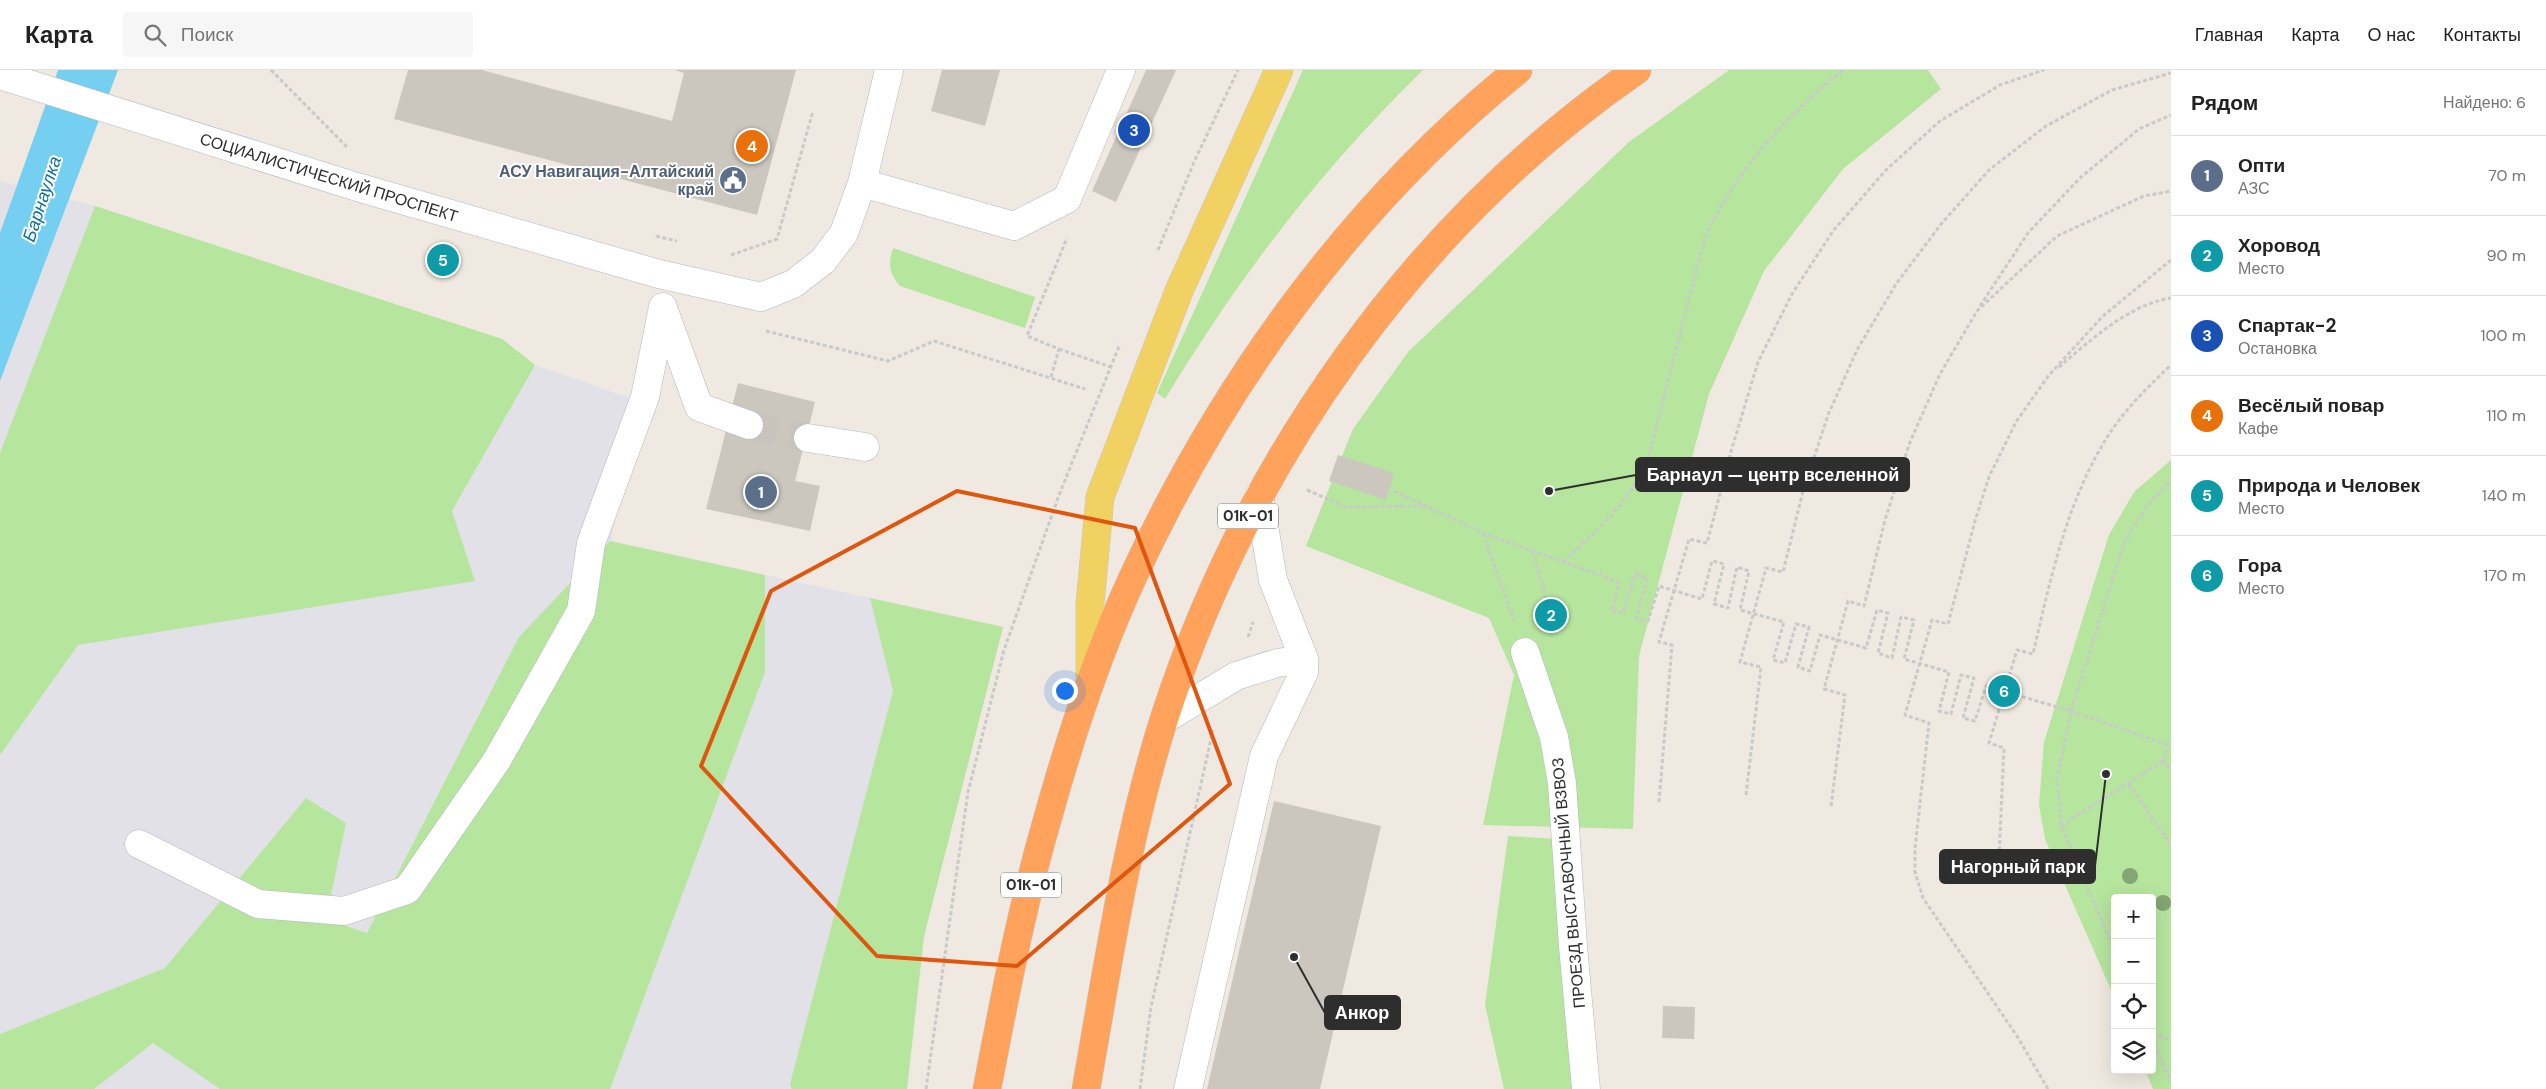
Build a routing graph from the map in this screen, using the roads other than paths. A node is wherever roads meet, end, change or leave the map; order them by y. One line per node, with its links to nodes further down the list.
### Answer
1 (889, 70): 7 (street, СОЦИАЛИСТИЧЕСКИЙ ПРОСПЕКТ)
2 (1121, 70): 7 (street)
3 (1280, 70): 16 (main road)
4 (1518, 70): 16 (highway, 01К-01)
5 (1638, 70): 13 (highway, 01К-01)
6 (0, 75): 8 (street, СОЦИАЛИСТИЧЕСКИЙ ПРОСПЕКТ)
7 (862, 183): 8 (street, СОЦИАЛИСТИЧЕСКИЙ ПРОСПЕКТ)
8 (658, 274): 9 (street)
9 (663, 307): 10 (street); 18 (street)
10 (749, 425)
11 (808, 438): 12 (street)
12 (864, 447)
13 (1259, 495): 15 (street); 17 (highway, 01К-01)
14 (1525, 652): 22 (street, ПРОЕЗД ВЫСТАВОЧНЫЙ ВЗВОЗ)
15 (1304, 659): 17 (street); 21 (street)
16 (1090, 686): 19 (highway, 01К-01)
17 (1165, 718): 20 (highway, 01К-01)
18 (139, 844)
19 (987, 1089)
20 (1086, 1089)
21 (1188, 1089)
22 (1586, 1089)

